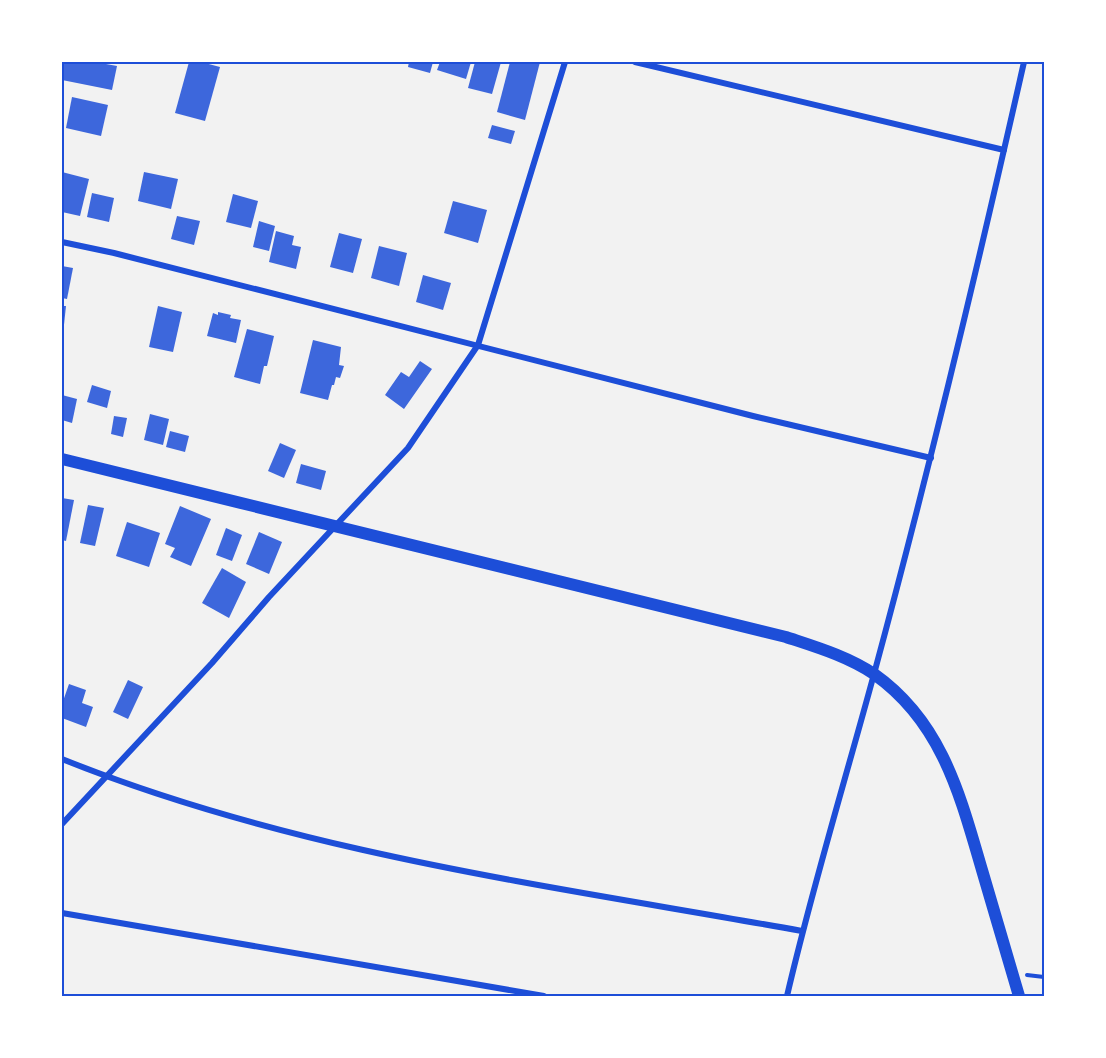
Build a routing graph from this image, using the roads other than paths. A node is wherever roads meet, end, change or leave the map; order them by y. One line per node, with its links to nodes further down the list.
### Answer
1 (565, 62): 6 (street)
2 (634, 62): 4 (street)
3 (1024, 62): 4 (street)
4 (1004, 150): 7 (street)
5 (62, 242): 6 (street)
6 (478, 345): 7 (street); 9 (street)
7 (931, 458): 10 (street)
8 (62, 459): 9 (main road)
9 (336, 527): 10 (main road); 12 (street)
10 (874, 674): 15 (street); 18 (main road)
11 (62, 759): 12 (street)
12 (104, 776): 13 (street); 15 (street)
13 (62, 824)
14 (62, 913): 16 (street)
15 (802, 930): 17 (street)
16 (544, 996)
17 (787, 996)
18 (1019, 996)

